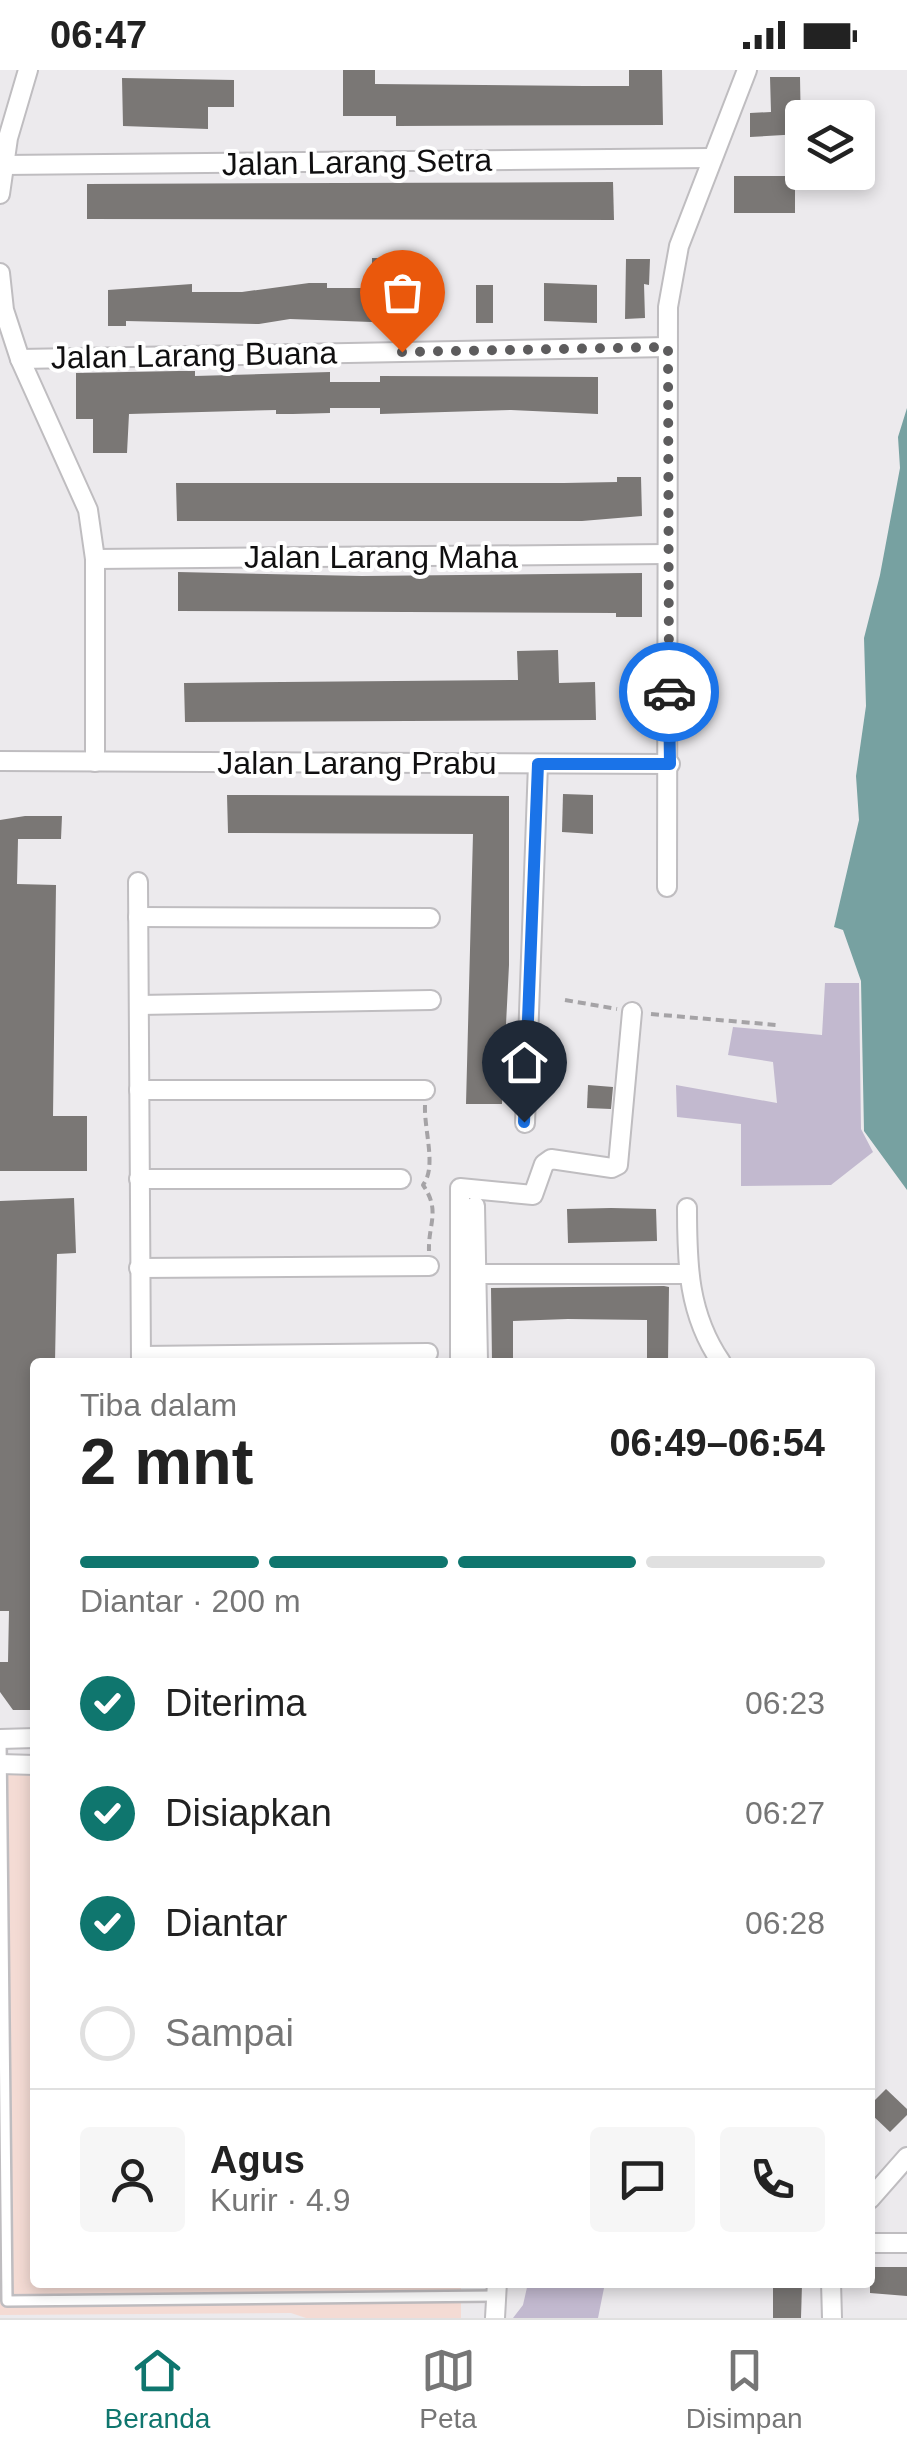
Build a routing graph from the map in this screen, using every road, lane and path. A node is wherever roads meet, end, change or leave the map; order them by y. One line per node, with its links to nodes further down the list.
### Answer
1 (28, 70): 4 (street)
2 (748, 70): 3 (street)
3 (710, 158): 4 (street, Jalan Larang Setra); 7 (street)
4 (4, 164): 5 (street)
5 (0, 194)
6 (0, 273): 8 (street)
7 (668, 347): 8 (street, Jalan Larang Buana); 9 (street)
8 (20, 358): 10 (street)
9 (668, 554): 10 (street, Jalan Larang Maha); 14 (street)
10 (95, 559): 12 (street)
11 (0, 761): 12 (street, Jalan Larang Prabu)
12 (95, 762): 13 (street, Jalan Larang Prabu)
13 (538, 764): 14 (street, Jalan Larang Prabu); 26 (street)
14 (670, 764): 16 (street)
15 (138, 882): 17 (street)
16 (667, 888)
17 (138, 918): 18 (street); 21 (street)
18 (430, 918)
19 (431, 1000): 21 (street)
20 (565, 1000): 22 (path)
21 (139, 1005): 24 (street)
22 (632, 1012): 23 (path); 38 (street)
23 (776, 1025)
24 (139, 1090): 25 (street); 27 (street)
25 (424, 1090): 31 (path)
26 (524, 1122)
27 (139, 1179): 28 (street); 32 (street)
28 (401, 1179)
29 (475, 1206): 33 (street)
30 (687, 1208): 34 (street)
31 (429, 1266): 32 (street)
32 (139, 1268): 36 (street)
33 (477, 1274): 34 (street); 39 (street)
34 (686, 1274): 40 (street)
35 (428, 1354): 37 (street)
36 (141, 1358)
37 (198, 1358)
38 (460, 1358)
39 (478, 1358)
40 (718, 1358)
41 (30, 1738): 42 (street)
42 (1, 1739): 43 (lane)
43 (0, 1764): 44 (street); 45 (lane)
44 (30, 1765)
45 (2, 1984): 50 (lane)
46 (907, 2158): 47 (street)
47 (875, 2193)
48 (875, 2243): 49 (street)
49 (907, 2243)
50 (436, 2288)
51 (497, 2288): 53 (street)
52 (832, 2288): 54 (street)
53 (496, 2318)
54 (832, 2318)

